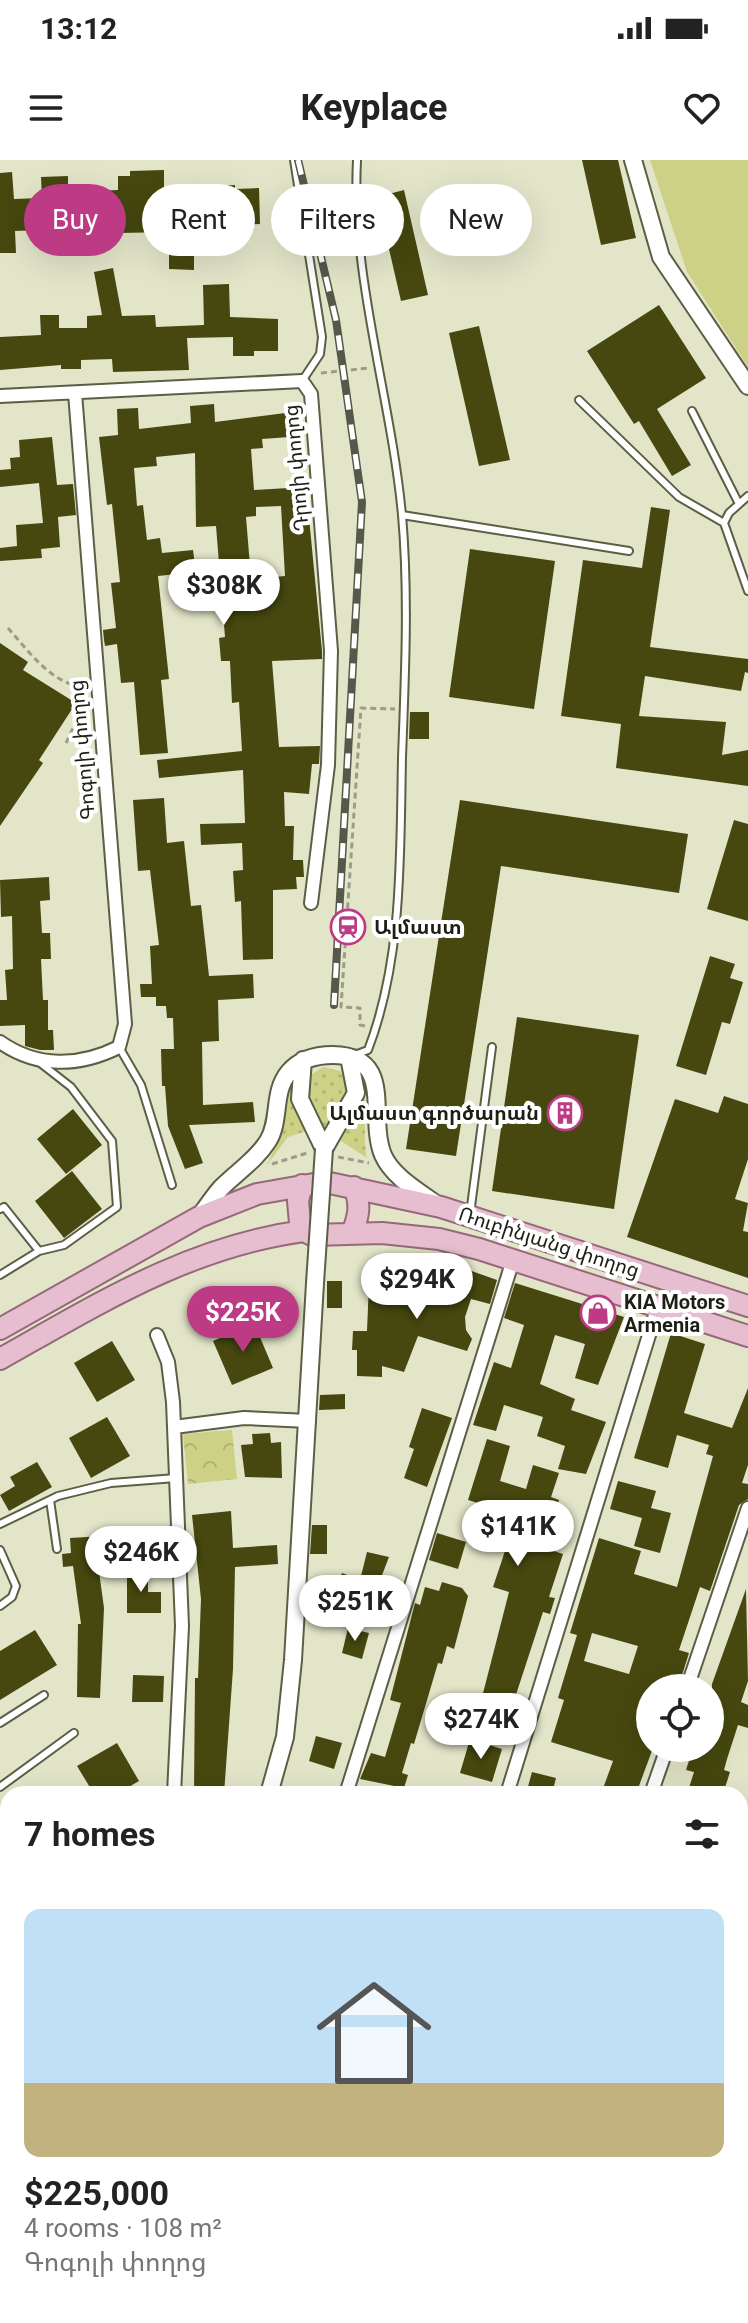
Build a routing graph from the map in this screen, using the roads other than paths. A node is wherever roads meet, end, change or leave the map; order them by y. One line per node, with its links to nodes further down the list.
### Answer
1 (294, 160): 4 (lane)
2 (357, 160): 12 (lane)
3 (633, 160): 5 (street)
4 (305, 377): 6 (street, Դրոյի փողոց); 16 (street, Դրոյի փողոց)
5 (748, 386)
6 (75, 393): 7 (street, Դրոյի փողոց); 18 (street, Գոգոլի փողոց)
7 (0, 396)
8 (579, 400): 13 (lane)
9 (692, 411): 11 (lane)
10 (748, 496): 11 (lane)
11 (738, 502): 13 (lane)
12 (402, 515): 14 (lane); 20 (lane)
13 (724, 523): 15 (lane)
14 (629, 551)
15 (748, 591)
16 (311, 903)
17 (0, 1042): 22 (street)
18 (119, 1047): 22 (street); 24 (lane)
19 (492, 1047): 30 (lane)
20 (349, 1057): 21 (street); 23 (street); 27 (street)
21 (303, 1060): 23 (street); 29 (street)
22 (39, 1062): 33 (lane)
23 (324, 1149): 42 (street, bridge)
24 (172, 1185)
25 (302, 1185): 26 (main road, Ռուբինյանց փողոց); 29 (main road, Ռուբինյանց փողոց); 31 (main road)
26 (354, 1187): 27 (main road, Ռուբինյանց փողոց); 32 (main road)
27 (441, 1207): 30 (main road, Ռուբինյանց փողոց)
28 (0, 1209): 33 (lane)
29 (199, 1217): 38 (main road, Ռուբինյանց փողոց)
30 (470, 1217): 37 (main road, Ռուբինյանց փողոց)
31 (304, 1231): 32 (main road, Ռուբինյանց փողոց); 41 (main road, Ռուբինյանց փողոց)
32 (352, 1233): 34 (main road, Ռուբինյանց փողոց)
33 (39, 1251): 35 (lane)
34 (513, 1260): 36 (main road, Ռուբինյանց փողոց); 59 (street)
35 (0, 1275)
36 (658, 1306): 40 (main road, Ռուբինյանց փողոց); 60 (street)
37 (748, 1306)
38 (0, 1329)
39 (157, 1335): 43 (street)
40 (748, 1336)
41 (0, 1359)
42 (309, 1421): 43 (street); 58 (street)
43 (174, 1427): 44 (street)
44 (176, 1478): 45 (lane); 57 (street)
45 (50, 1500): 47 (lane); 48 (lane)
46 (748, 1508): 51 (street)
47 (0, 1524)
48 (57, 1549)
49 (0, 1550): 50 (lane)
50 (0, 1606)
51 (692, 1674)
52 (44, 1695): 53 (lane)
53 (0, 1723)
54 (74, 1733): 56 (lane)
55 (662, 1762): 61 (street)
56 (1, 1786)
57 (174, 1786)
58 (271, 1786)
59 (349, 1786)
60 (509, 1786)
61 (654, 1786)

